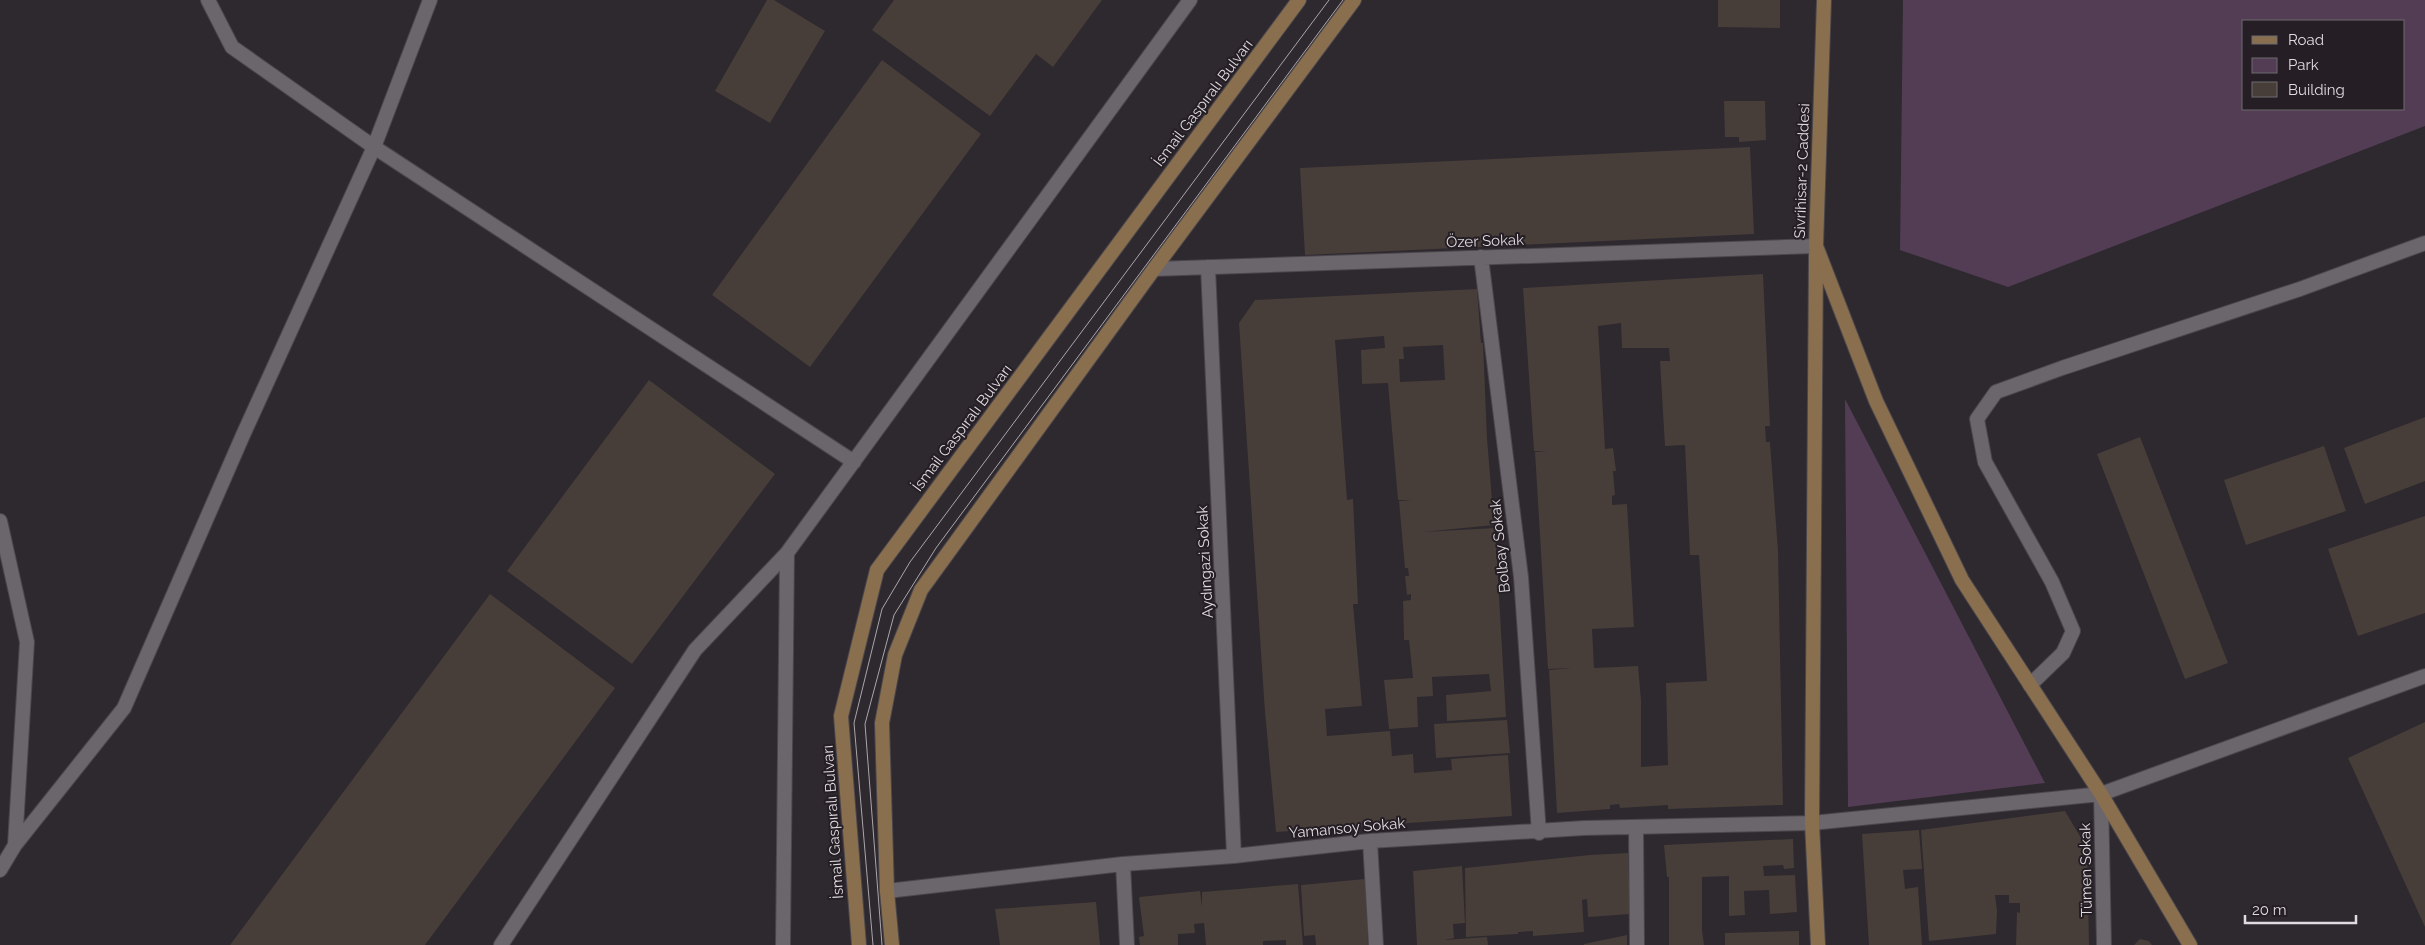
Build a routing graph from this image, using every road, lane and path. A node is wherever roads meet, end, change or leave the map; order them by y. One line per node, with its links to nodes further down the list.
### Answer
1 (208, 0): 8 (street)
2 (430, 0): 8 (street)
3 (1190, 0): 14 (street)
4 (1300, 0): 31 (main road, İsmail Gaspıralı Bulvarı)
5 (1354, 0): 13 (main road)
6 (1814, 0): 10 (main road, Sivrihisar-2 Caddesi)
7 (1824, 0): 10 (main road, Sivrihisar-2 Caddesi)
8 (374, 147): 14 (street); 24 (street)
9 (2425, 243): 18 (street)
10 (1816, 246): 11 (street, Özer Sokak); 18 (main road); 20 (main road)
11 (1482, 257): 12 (street, Özer Sokak); 22 (street, Bolbay Sokak)
12 (1208, 267): 13 (street, Özer Sokak); 25 (street, Aydıngazi Sokak)
13 (1154, 269): 28 (main road)
14 (854, 462): 16 (street)
15 (0, 521): 24 (street)
16 (787, 553): 29 (street); 30 (street)
17 (2425, 676): 19 (street, Yamansoy Sokak)
18 (2030, 685): 19 (main road)
19 (2101, 794): 20 (street, Yamansoy Sokak); 37 (street, Tümen Sokak); 38 (main road)
20 (1812, 824): 21 (street, Yamansoy Sokak); 36 (main road)
21 (1636, 828): 22 (street, Yamansoy Sokak); 35 (street)
22 (1539, 833): 23 (street, Yamansoy Sokak)
23 (1370, 841): 25 (street, Yamansoy Sokak); 34 (street)
24 (15, 845): 27 (street)
25 (1234, 856): 26 (street, Yamansoy Sokak)
26 (1123, 864): 28 (street, Yamansoy Sokak); 33 (street)
27 (0, 870)
28 (887, 891): 32 (main road)
29 (501, 945)
30 (783, 945)
31 (859, 945)
32 (892, 945)
33 (1127, 945)
34 (1376, 945)
35 (1637, 945)
36 (1818, 945)
37 (2104, 945)
38 (2190, 945)

